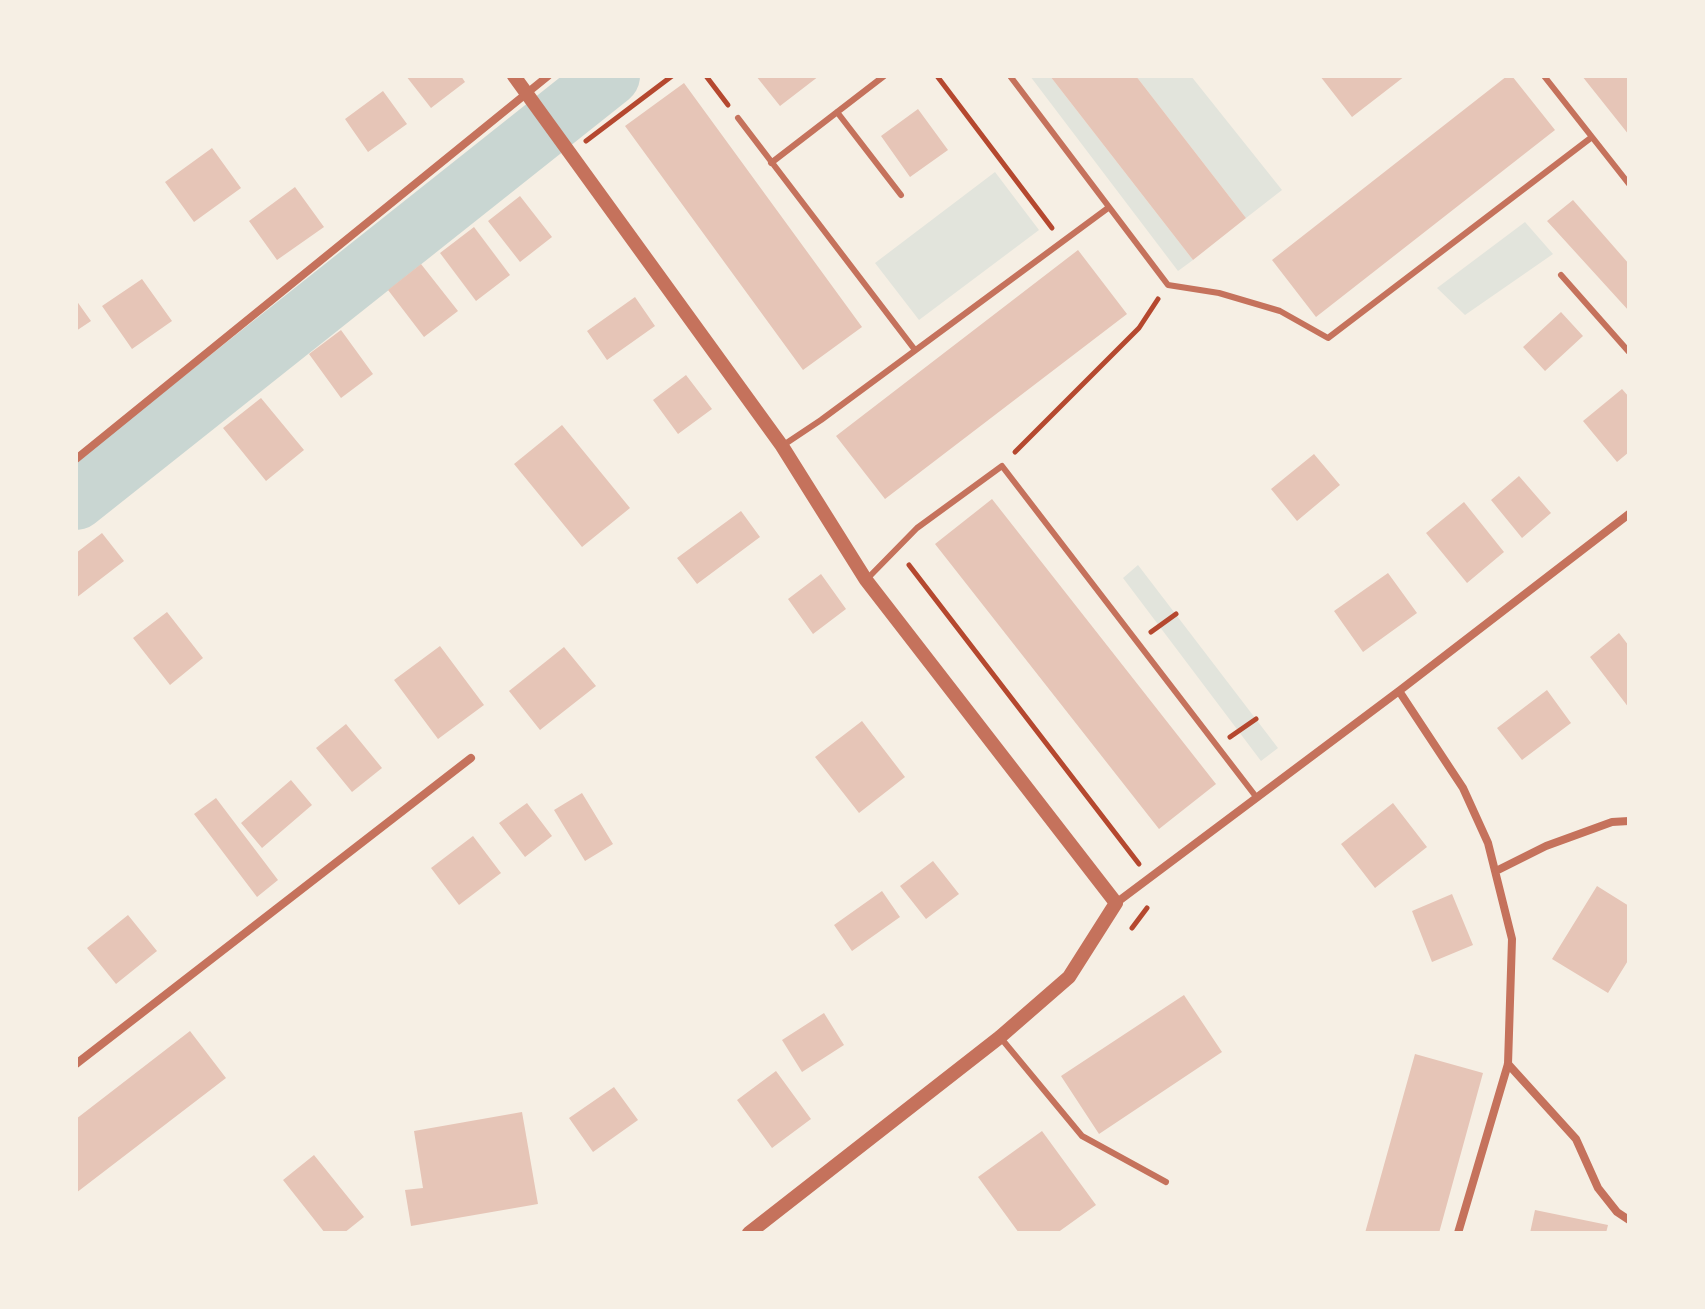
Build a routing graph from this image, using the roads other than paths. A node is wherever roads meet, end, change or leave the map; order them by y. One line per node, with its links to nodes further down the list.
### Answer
1 (514, 76): 6 (street)
2 (548, 76): 6 (street)
3 (884, 76): 7 (lane)
4 (1010, 76): 13 (lane)
5 (1544, 76): 9 (lane)
6 (527, 93): 17 (street); 18 (street)
7 (837, 112): 10 (lane); 12 (lane)
8 (738, 118): 10 (lane)
9 (1592, 137): 11 (lane); 13 (lane)
10 (771, 163): 15 (lane)
11 (1629, 184)
12 (901, 195)
13 (1108, 208): 15 (lane)
14 (1561, 275): 16 (lane)
15 (915, 350): 17 (lane)
16 (1629, 352)
17 (782, 446): 20 (street)
18 (76, 459)
19 (1629, 514): 21 (street)
20 (866, 580): 23 (lane); 26 (street)
21 (1399, 691): 23 (street); 25 (street)
22 (471, 758): 28 (street)
23 (1257, 798): 26 (street)
24 (1629, 821): 25 (street)
25 (1496, 871): 29 (street)
26 (1116, 903): 27 (street)
27 (1000, 1037): 30 (lane); 32 (street)
28 (76, 1064)
29 (1508, 1064): 31 (street); 33 (street)
30 (1166, 1182)
31 (1629, 1220)
32 (749, 1233)
33 (1458, 1233)

